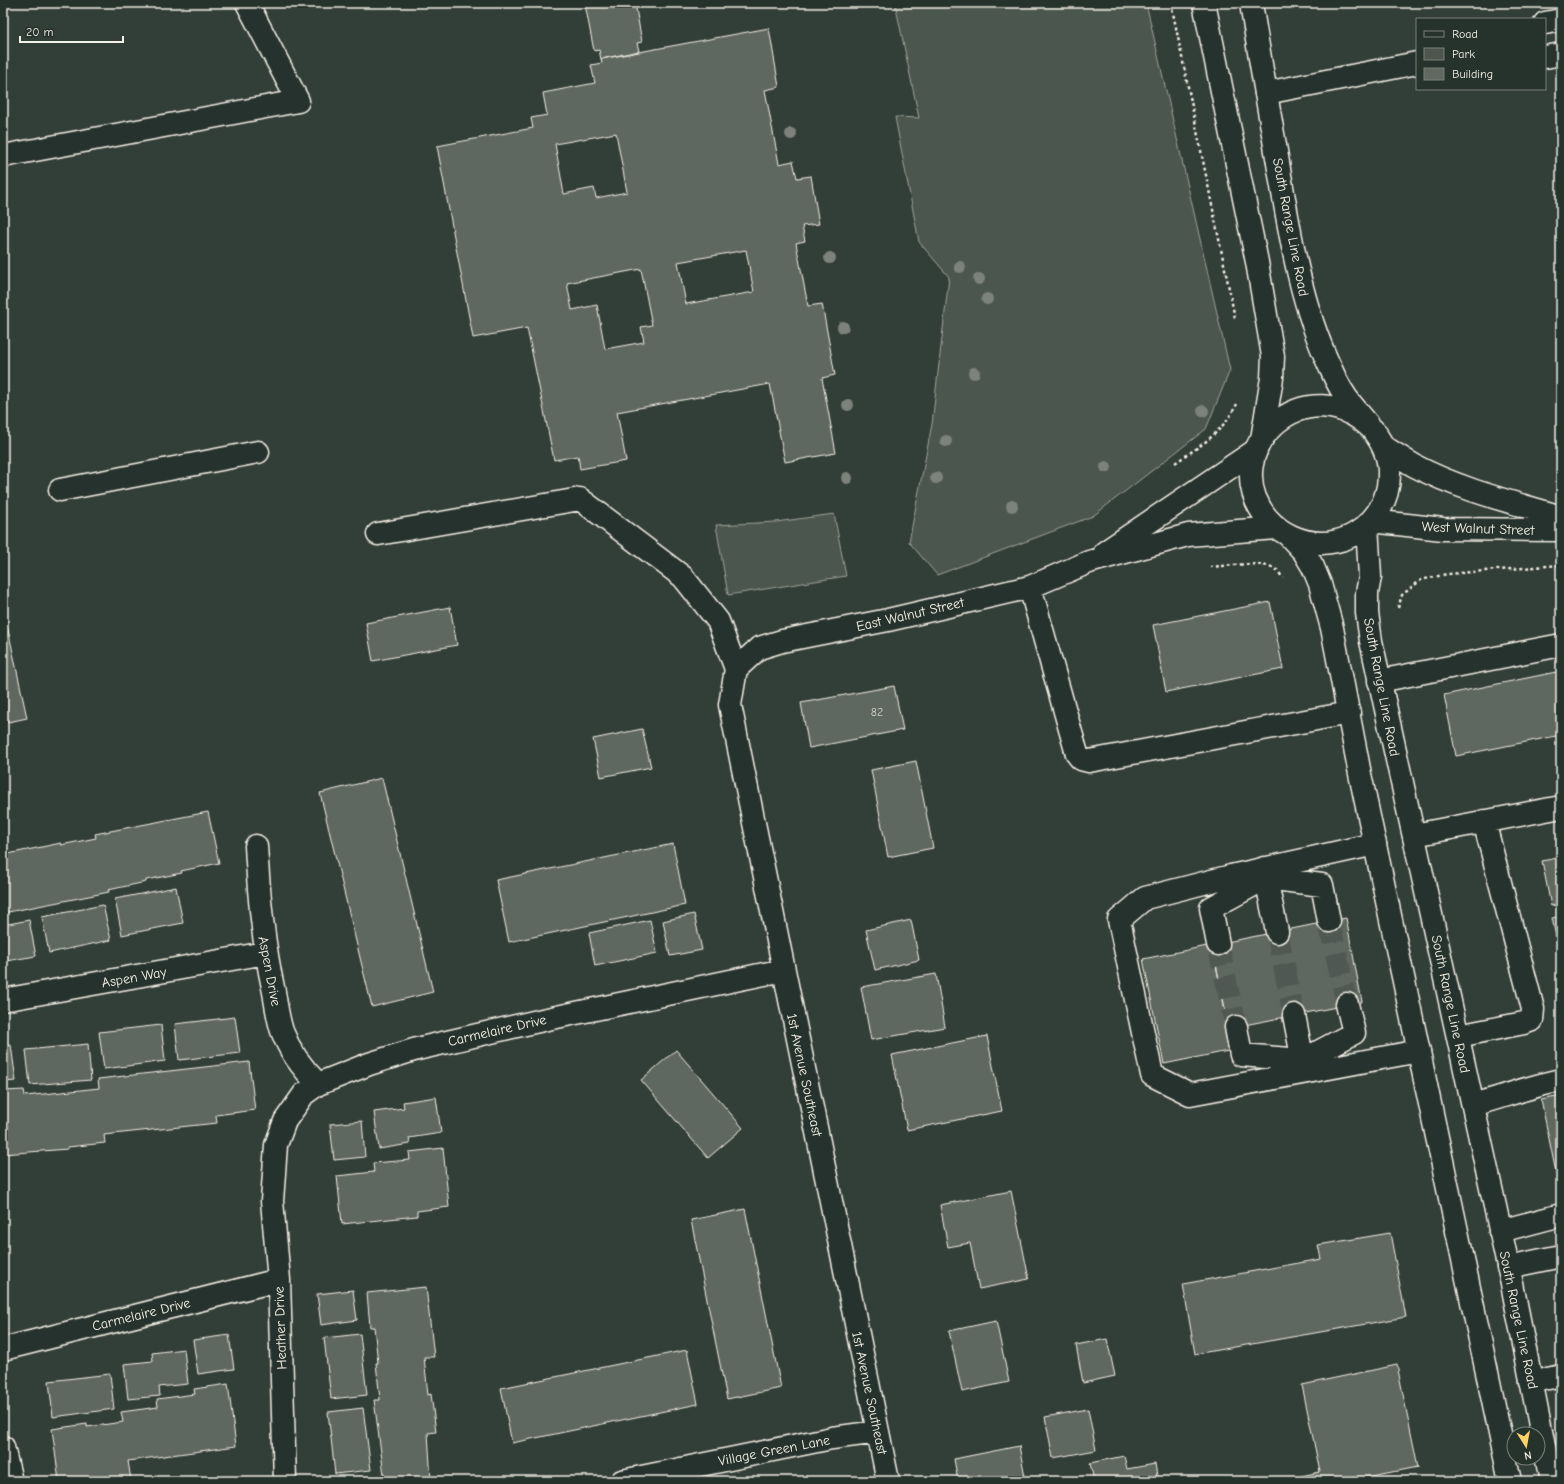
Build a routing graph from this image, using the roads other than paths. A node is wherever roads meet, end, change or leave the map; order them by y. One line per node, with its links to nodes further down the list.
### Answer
1 (248, 3): 10 (street)
2 (1204, 3): 12 (street)
3 (1251, 3): 9 (street, South Range Line Road)
4 (1561, 20): 5 (street)
5 (1546, 23)
6 (1561, 54): 7 (street)
7 (1546, 57)
8 (1416, 63): 9 (street)
9 (1266, 93): 11 (street, South Range Line Road)
10 (3, 156)
11 (1380, 440): 12 (street); 15 (street, West Walnut Street); 16 (street)
12 (1259, 444): 18 (street); 20 (street, East Walnut Street)
13 (258, 452): 14 (street)
14 (60, 490)
15 (1561, 517)
16 (1369, 523): 17 (street, West Walnut Street); 18 (street); 24 (street, South Range Line Road)
17 (1561, 530)
18 (1283, 532): 20 (street, East Walnut Street); 25 (street)
19 (378, 534): 23 (street)
20 (1089, 562): 21 (street, East Walnut Street)
21 (1030, 587): 23 (street, East Walnut Street); 25 (street)
22 (1561, 645): 24 (street)
23 (736, 670): 36 (street, 1st Avenue Southeast)
24 (1379, 681): 28 (street, South Range Line Road)
25 (1349, 713): 29 (street)
26 (1561, 807): 27 (street)
27 (1484, 822): 28 (street); 41 (street)
28 (1414, 835): 41 (street, South Range Line Road)
29 (1375, 844): 31 (street); 42 (street)
30 (256, 846): 35 (street, Aspen Drive)
31 (1265, 873): 32 (street); 33 (street); 34 (street); 43 (street)
32 (1329, 922)
33 (1277, 932)
34 (1218, 944)
35 (265, 953): 37 (street, Aspen Way); 45 (street, Aspen Drive)
36 (784, 970): 45 (street, Carmelaire Drive); 56 (street, 1st Avenue Southeast)
37 (3, 1000)
38 (1347, 1004): 43 (street)
39 (1294, 1015): 43 (street)
40 (1236, 1027): 43 (street)
41 (1458, 1036): 46 (street, South Range Line Road)
42 (1419, 1051): 43 (street); 62 (street)
43 (1304, 1066)
44 (1561, 1080): 46 (street)
45 (318, 1084): 47 (street, Carmelaire Drive)
46 (1473, 1105): 49 (street, South Range Line Road)
47 (274, 1174): 52 (street, Heather Drive)
48 (1561, 1216): 49 (street)
49 (1500, 1231): 51 (street, South Range Line Road)
50 (1561, 1256): 51 (street)
51 (1508, 1267): 55 (street, South Range Line Road)
52 (279, 1280): 53 (street, Carmelaire Drive); 59 (street, Heather Drive)
53 (3, 1349)
54 (1561, 1375): 55 (street)
55 (1531, 1382): 63 (street, South Range Line Road)
56 (878, 1432): 60 (street, Village Green Lane); 61 (street, 1st Avenue Southeast)
57 (3, 1447): 58 (street)
58 (11, 1481)
59 (285, 1481)
60 (622, 1481)
61 (888, 1481)
62 (1510, 1481)
63 (1551, 1481)

